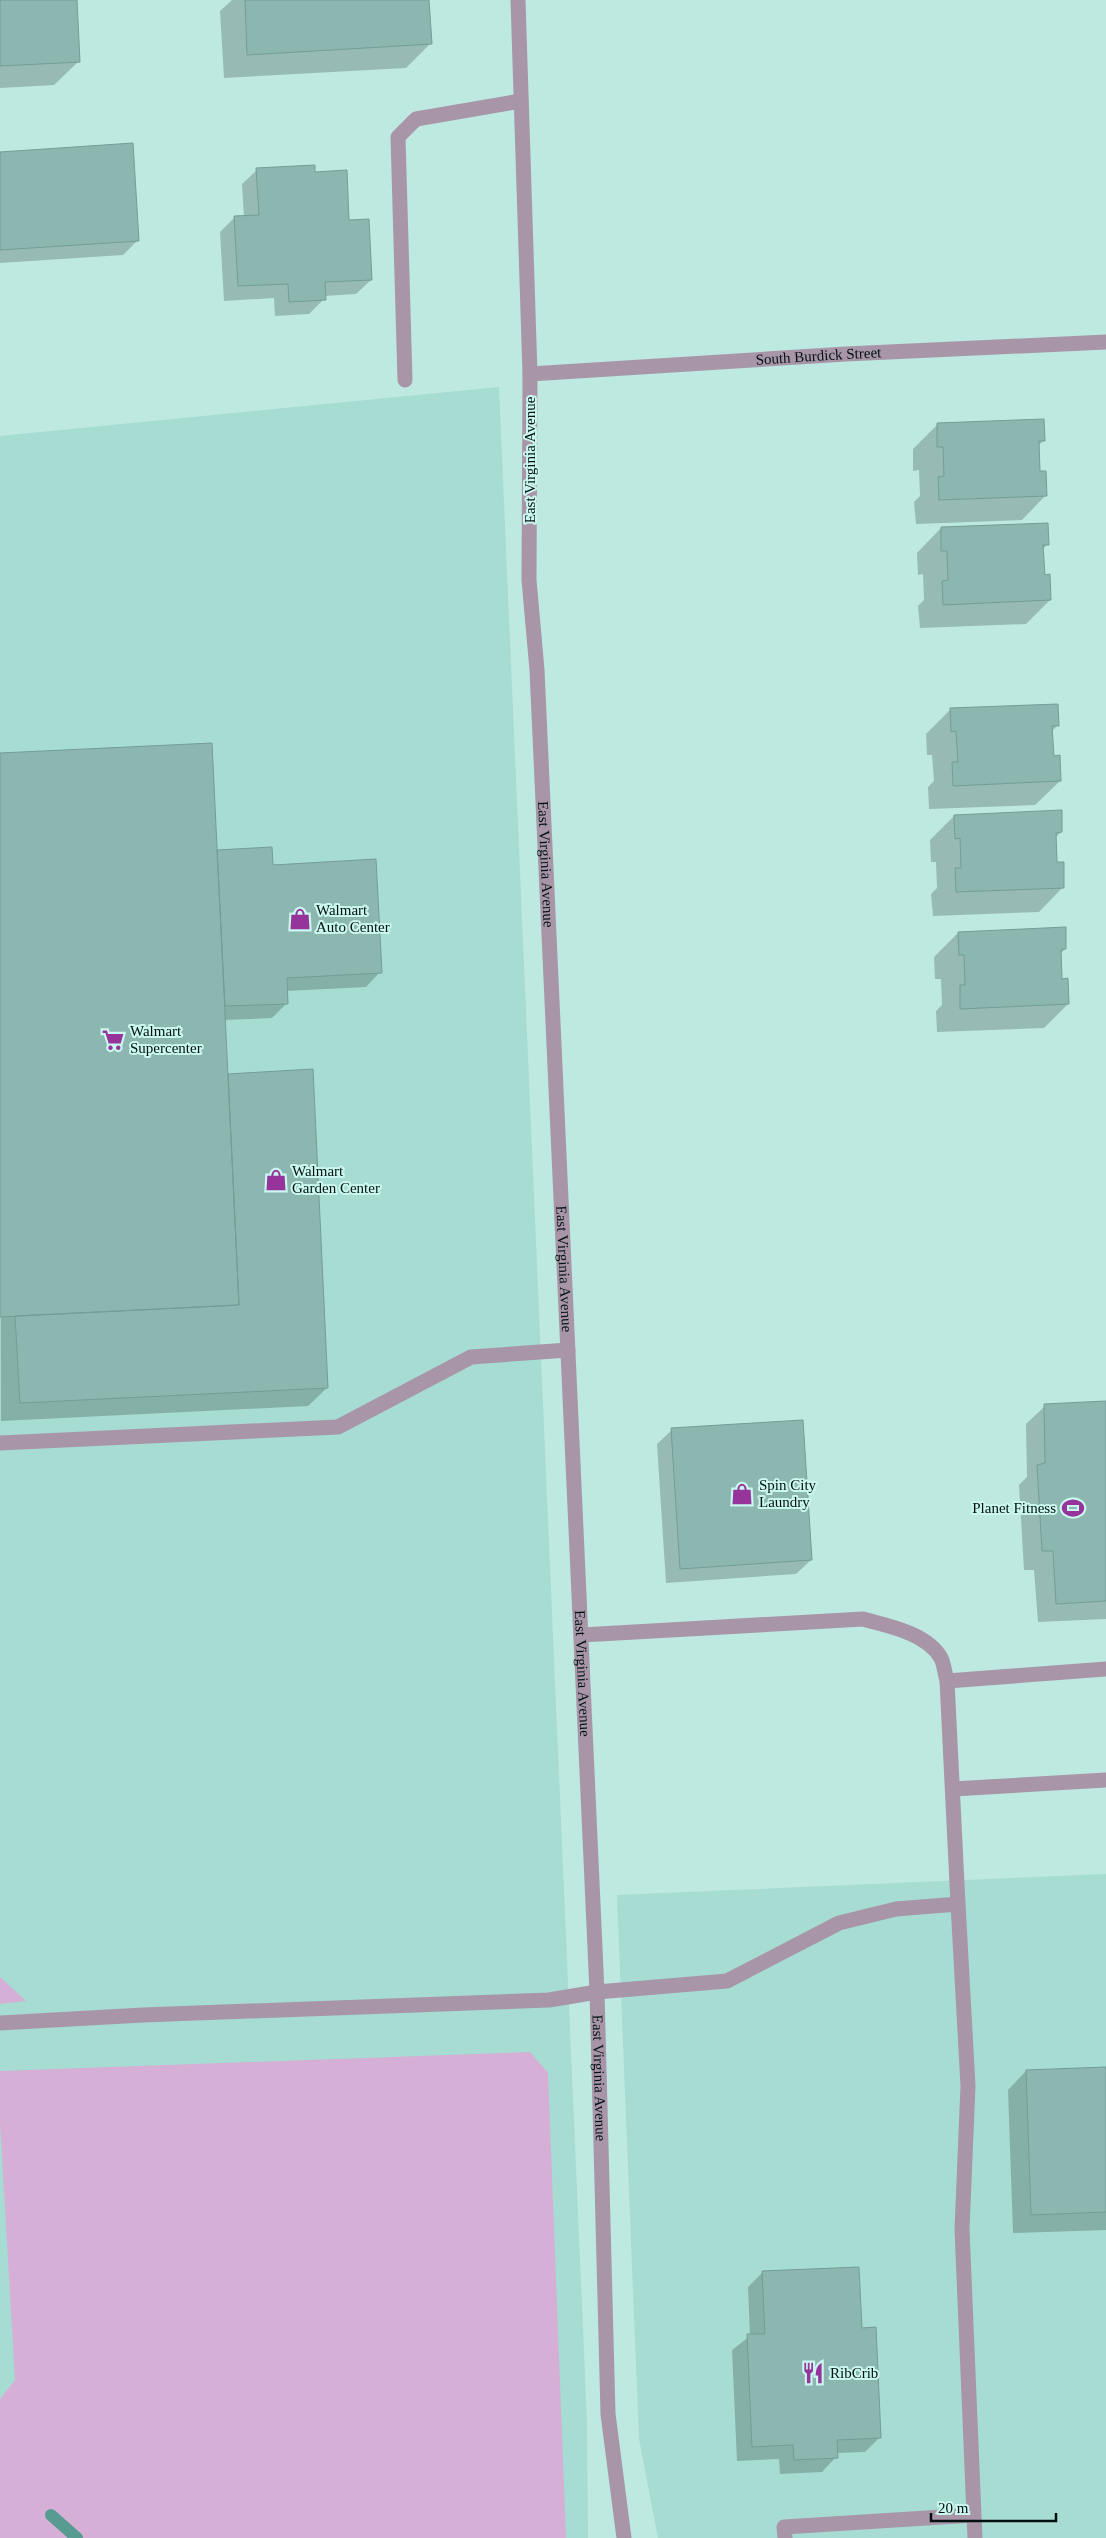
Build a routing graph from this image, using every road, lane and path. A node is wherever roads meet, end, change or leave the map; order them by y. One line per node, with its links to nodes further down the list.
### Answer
1 (518, 0): 2 (street, East Virginia Avenue)
2 (521, 101): 4 (street, East Virginia Avenue); 5 (street)
3 (1106, 342): 4 (street, South Burdick Street)
4 (530, 374): 6 (street, East Virginia Avenue)
5 (405, 380)
6 (568, 1350): 7 (street); 8 (street, East Virginia Avenue)
7 (0, 1443)
8 (582, 1635): 10 (street); 14 (street, East Virginia Avenue)
9 (1106, 1669): 10 (street)
10 (947, 1681): 12 (street)
11 (1106, 1780): 12 (street)
12 (953, 1789): 13 (street)
13 (958, 1904): 14 (street); 16 (street)
14 (597, 1992): 15 (street); 17 (street, East Virginia Avenue)
15 (0, 2023)
16 (974, 2515): 18 (street); 19 (street)
17 (624, 2538)
18 (785, 2538)
19 (975, 2538)

